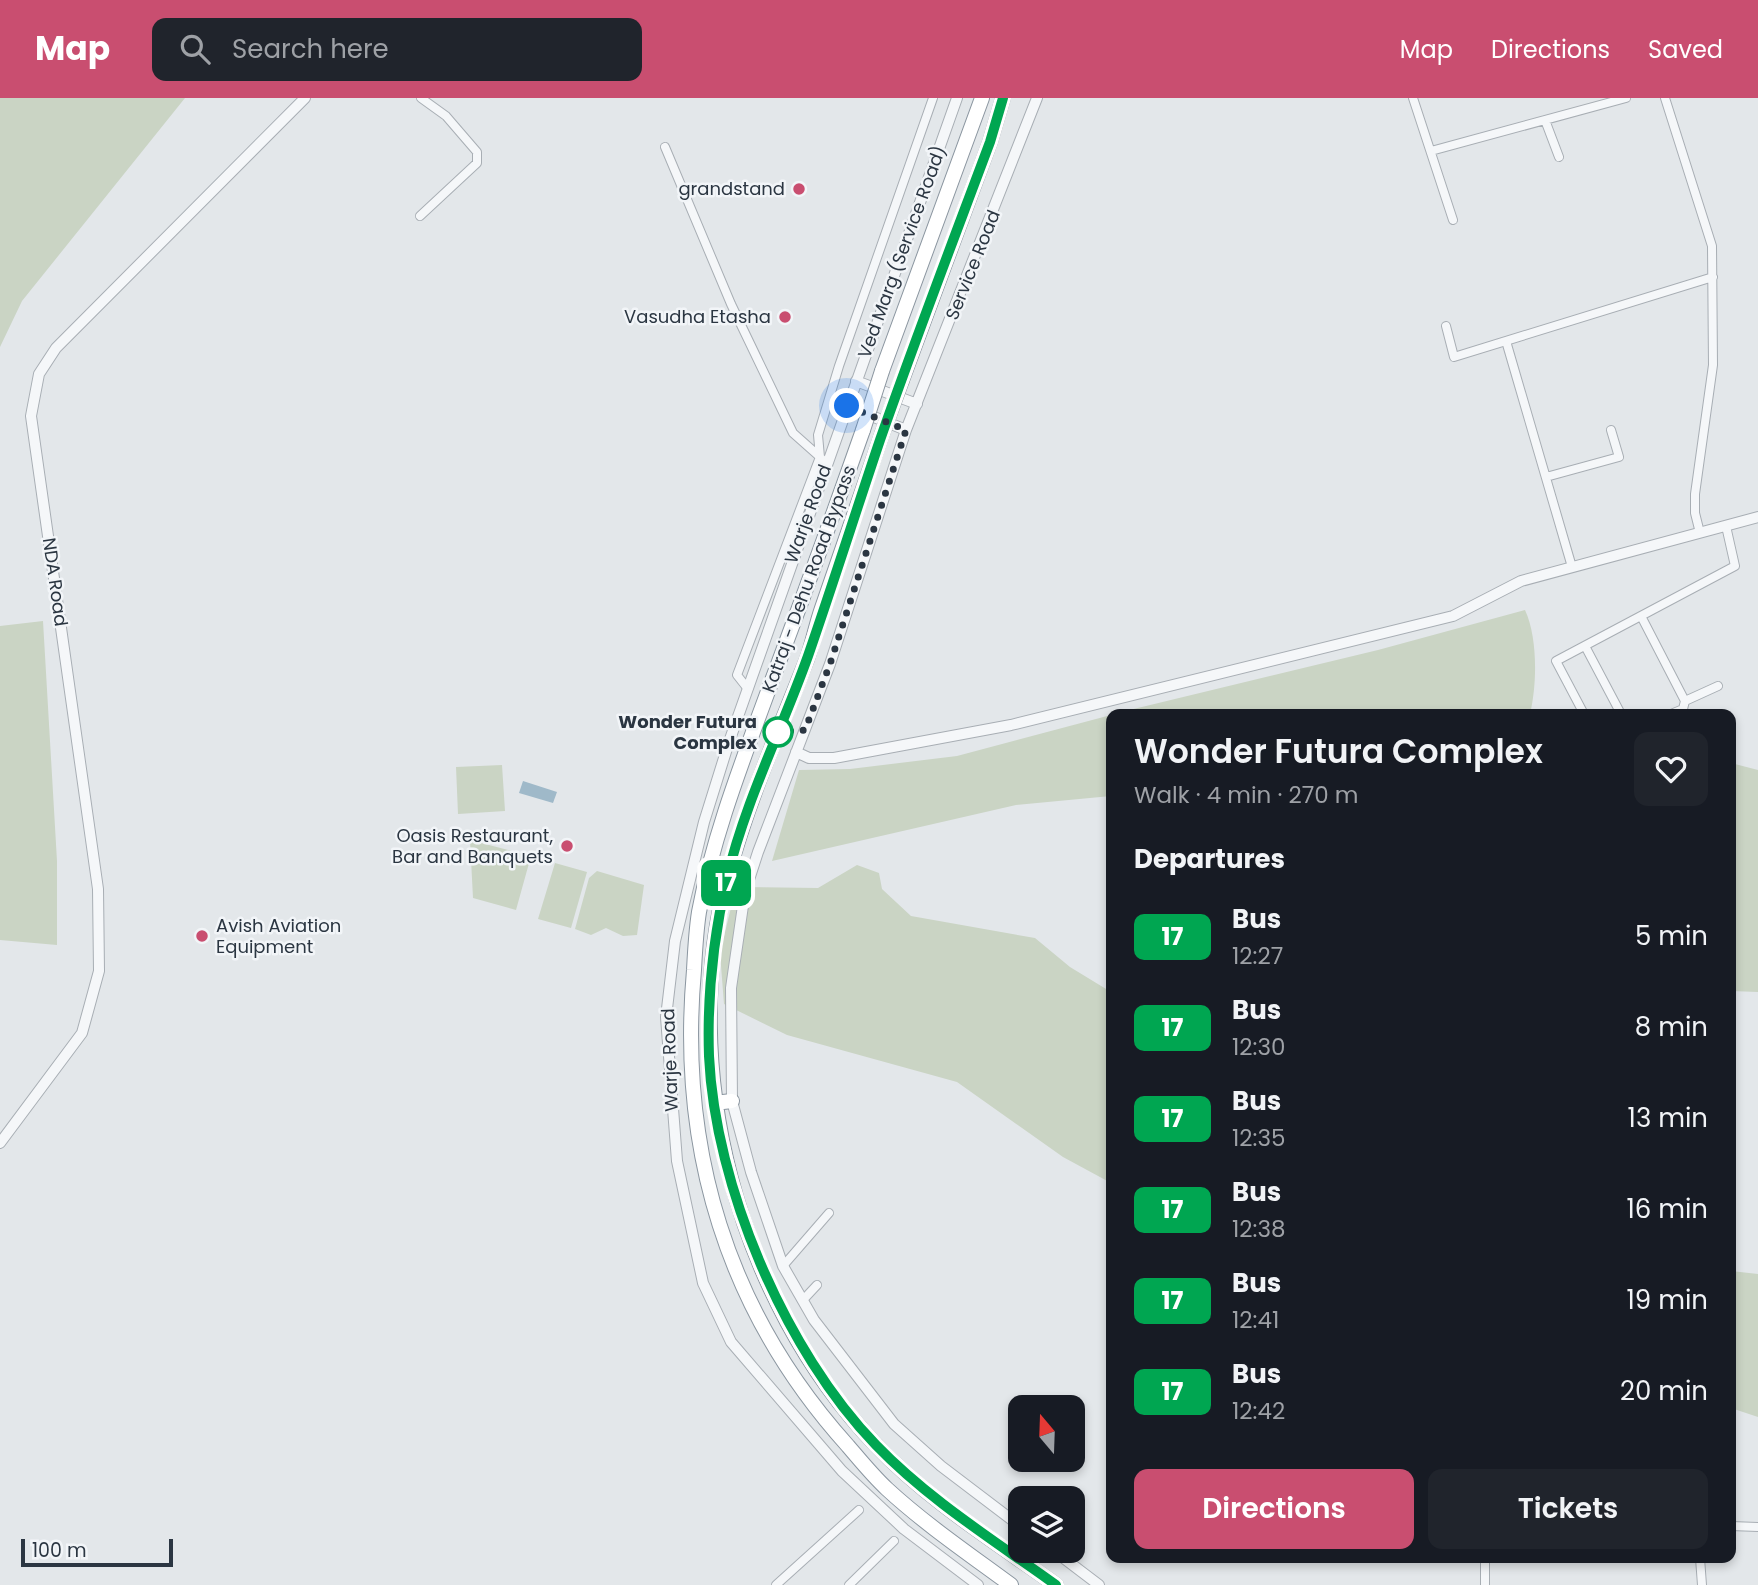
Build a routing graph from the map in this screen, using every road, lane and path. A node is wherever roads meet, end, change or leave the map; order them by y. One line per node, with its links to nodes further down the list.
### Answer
1 (305, 98): 41 (street, NDA Road)
2 (421, 98): 15 (street)
3 (933, 98): 25 (street)
4 (957, 98): 20 (street, Ved Marg (Service Road))
5 (982, 98): 57 (highway, Katraj - Dehu Road Bypass, bridge)
6 (1003, 98): 40 (highway, Katraj - Dehu Road Bypass, bridge)
7 (1037, 98): 21 (street, Service Road)
8 (1412, 98): 13 (street)
9 (1626, 98): 11 (street)
10 (1665, 98): 17 (street)
11 (1545, 120): 13 (street); 14 (street)
12 (665, 148): 25 (street)
13 (1431, 151): 16 (street)
14 (1559, 157)
15 (420, 216)
16 (1453, 220)
17 (1713, 277): 19 (street); 29 (street)
18 (1446, 326): 19 (street)
19 (1506, 341): 26 (street)
20 (856, 381): 21 (street); 22 (street, Ved Marg (Service Road))
21 (917, 404): 23 (street, Service Road)
22 (847, 406): 23 (street); 25 (street, Warje Road)
23 (906, 430): 38 (street)
24 (1611, 430): 26 (street)
25 (823, 461): 56 (street, Warje Road)
26 (1546, 477): 30 (street)
27 (1758, 517): 28 (street)
28 (1726, 526): 29 (street); 31 (street)
29 (1700, 533): 30 (street)
30 (1572, 567): 38 (street)
31 (1641, 616): 32 (street); 34 (street)
32 (1585, 646): 35 (street); 36 (street)
33 (1718, 686): 34 (street)
34 (1685, 701): 37 (street)
35 (1581, 709)
36 (1618, 709)
37 (1683, 709)
38 (796, 752): 39 (street)
39 (732, 1101): 40 (highway); 43 (street)
40 (714, 1103): 58 (highway, Katraj - Dehu Road Bypass)
41 (0, 1143)
42 (829, 1213): 43 (street)
43 (783, 1266): 45 (street)
44 (817, 1285): 45 (street)
45 (803, 1300): 47 (street)
46 (859, 1510): 54 (street)
47 (1008, 1517)
48 (1736, 1526): 49 (street)
49 (1758, 1527)
50 (894, 1541): 55 (street)
51 (1071, 1563): 59 (street)
52 (1485, 1563): 60 (street)
53 (1700, 1563): 61 (street)
54 (776, 1585)
55 (849, 1585)
56 (978, 1585)
57 (1011, 1585)
58 (1056, 1585)
59 (1100, 1585)
60 (1485, 1585)
61 (1702, 1585)

